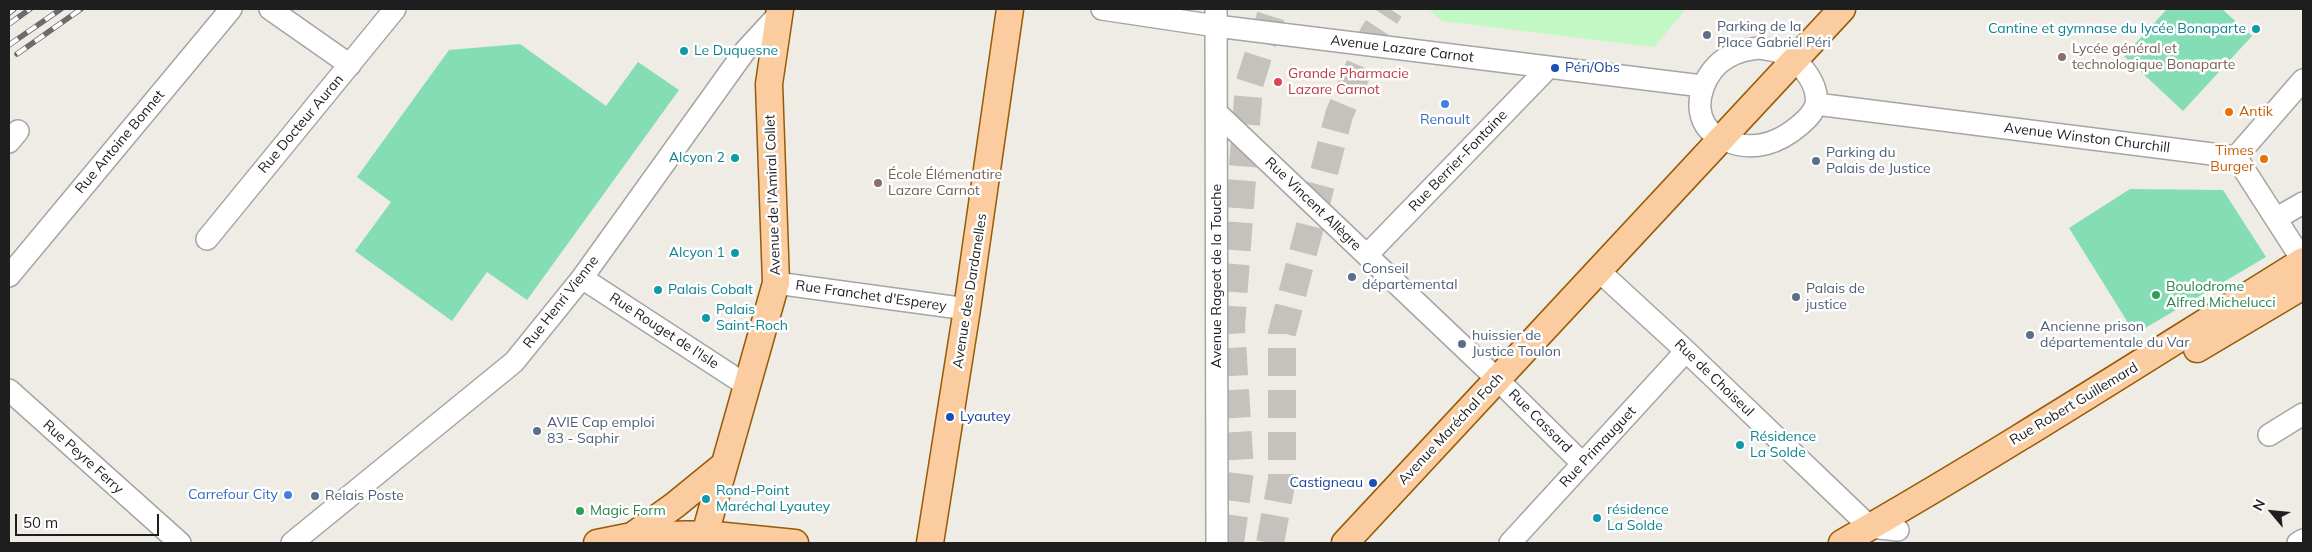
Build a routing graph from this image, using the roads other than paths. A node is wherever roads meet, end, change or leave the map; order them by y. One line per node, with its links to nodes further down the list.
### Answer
1 (231, 9): 24 (street, Rue Antoine Bonnet)
2 (270, 9): 10 (street)
3 (395, 9): 10 (street, Rue Docteur Auran)
4 (1010, 9): 28 (main road, Avenue des Dardanelles)
5 (1102, 9): 8 (street, Avenue Lazare Carnot)
6 (1842, 9): 9 (main road, Avenue Maréchal Foch)
7 (780, 11): 25 (street, Rue Henri Vienne); 26 (main road, Avenue de l'Amiral Collet)
8 (1216, 18): 11 (street, Avenue Lazare Carnot); 15 (street, Avenue Rageot de la Touche)
9 (1795, 61): 13 (street); 14 (street); 16 (main road, Avenue Maréchal Foch)
10 (350, 65): 20 (street, Rue Docteur Auran)
11 (1549, 67): 13 (street, Avenue Lazare Carnot); 21 (street, Rue Berrier-Fontaine)
12 (2303, 80): 17 (street)
13 (1702, 86): 16 (street)
14 (1816, 104): 16 (street); 17 (street, Avenue Winston Churchill)
15 (1216, 112): 21 (street, Rue Vincent Allègre); 47 (street, Avenue Rageot de la Touche)
16 (1722, 139): 23 (main road, Avenue Maréchal Foch)
17 (2236, 157): 19 (street)
18 (2303, 203): 19 (street)
19 (2289, 230): 22 (street)
20 (207, 239)
21 (1367, 256): 31 (street, Rue Vincent Allègre)
22 (2303, 261): 29 (street); 39 (main road, Rue Robert Guillemard)
23 (1599, 271): 30 (street, Rue de Choiseul); 31 (main road, Avenue Maréchal Foch)
24 (9, 276)
25 (582, 278): 32 (street, Rue Rouget de l'Isle); 43 (street, Rue Henri Vienne)
26 (776, 283): 28 (street, Rue Franchet d'Esperey); 32 (main road, Avenue de l'Amiral Collet)
27 (2303, 286): 29 (main road, Rue Robert Guillemard)
28 (967, 310): 46 (main road, Avenue des Dardanelles)
29 (2210, 341): 39 (main road, Rue Robert Guillemard)
30 (1686, 351): 36 (street, Rue Primauguet); 39 (street, Rue de Choiseul)
31 (1498, 379): 36 (street, Rue Cassard); 48 (main road, Avenue Maréchal Foch)
32 (746, 385): 37 (main road, Avenue de l'Amiral Collet)
33 (9, 390): 42 (street, Rue Peyre Ferry)
34 (2303, 414): 35 (street)
35 (2269, 435)
36 (1582, 463): 49 (street, Rue Primauguet)
37 (724, 465): 38 (main road); 40 (main road)
38 (632, 536): 40 (main road); 44 (main road)
39 (1871, 538): 50 (main road, Rue Robert Guillemard)
40 (703, 540): 45 (main road)
41 (2303, 540): 51 (street)
42 (180, 543)
43 (292, 543)
44 (597, 543)
45 (795, 543)
46 (930, 543)
47 (1217, 543)
48 (1344, 543)
49 (1510, 543)
50 (1842, 543)
51 (2298, 543)

